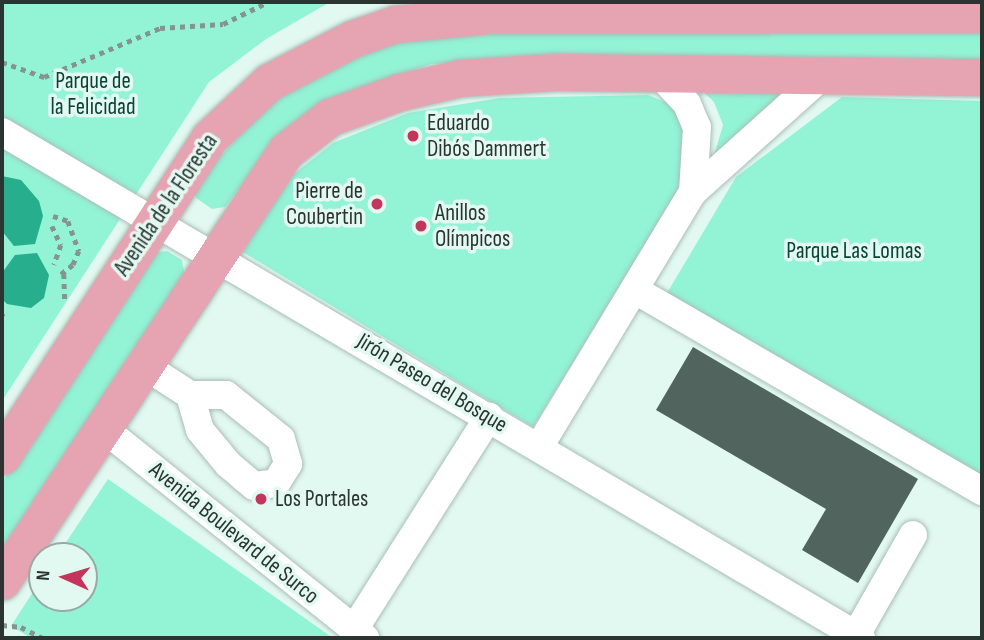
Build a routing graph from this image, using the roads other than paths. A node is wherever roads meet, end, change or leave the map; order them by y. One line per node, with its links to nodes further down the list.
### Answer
1 (982, 14): 7 (main road, Avenida de la Floresta)
2 (661, 75): 4 (main road); 6 (street); 8 (main road)
3 (982, 77): 4 (main road)
4 (820, 78): 6 (street)
5 (2, 132): 7 (street, Jirón Paseo del Bosque)
6 (693, 192): 9 (street)
7 (153, 219): 8 (street, Jirón Paseo del Bosque); 15 (main road, Avenida de la Floresta)
8 (219, 257): 10 (main road); 12 (street, Jirón Paseo del Bosque)
9 (635, 290): 14 (street); 16 (street)
10 (145, 366): 11 (street); 13 (main road)
11 (190, 395)
12 (489, 417): 14 (street, Jirón Paseo del Bosque); 19 (street)
13 (103, 428): 18 (main road); 19 (street, Avenida Boulevard de Surco)
14 (539, 447): 20 (street, Jirón Paseo del Bosque)
15 (2, 456)
16 (982, 491)
17 (913, 535): 20 (street)
18 (2, 582)
19 (359, 634)
20 (858, 637)

